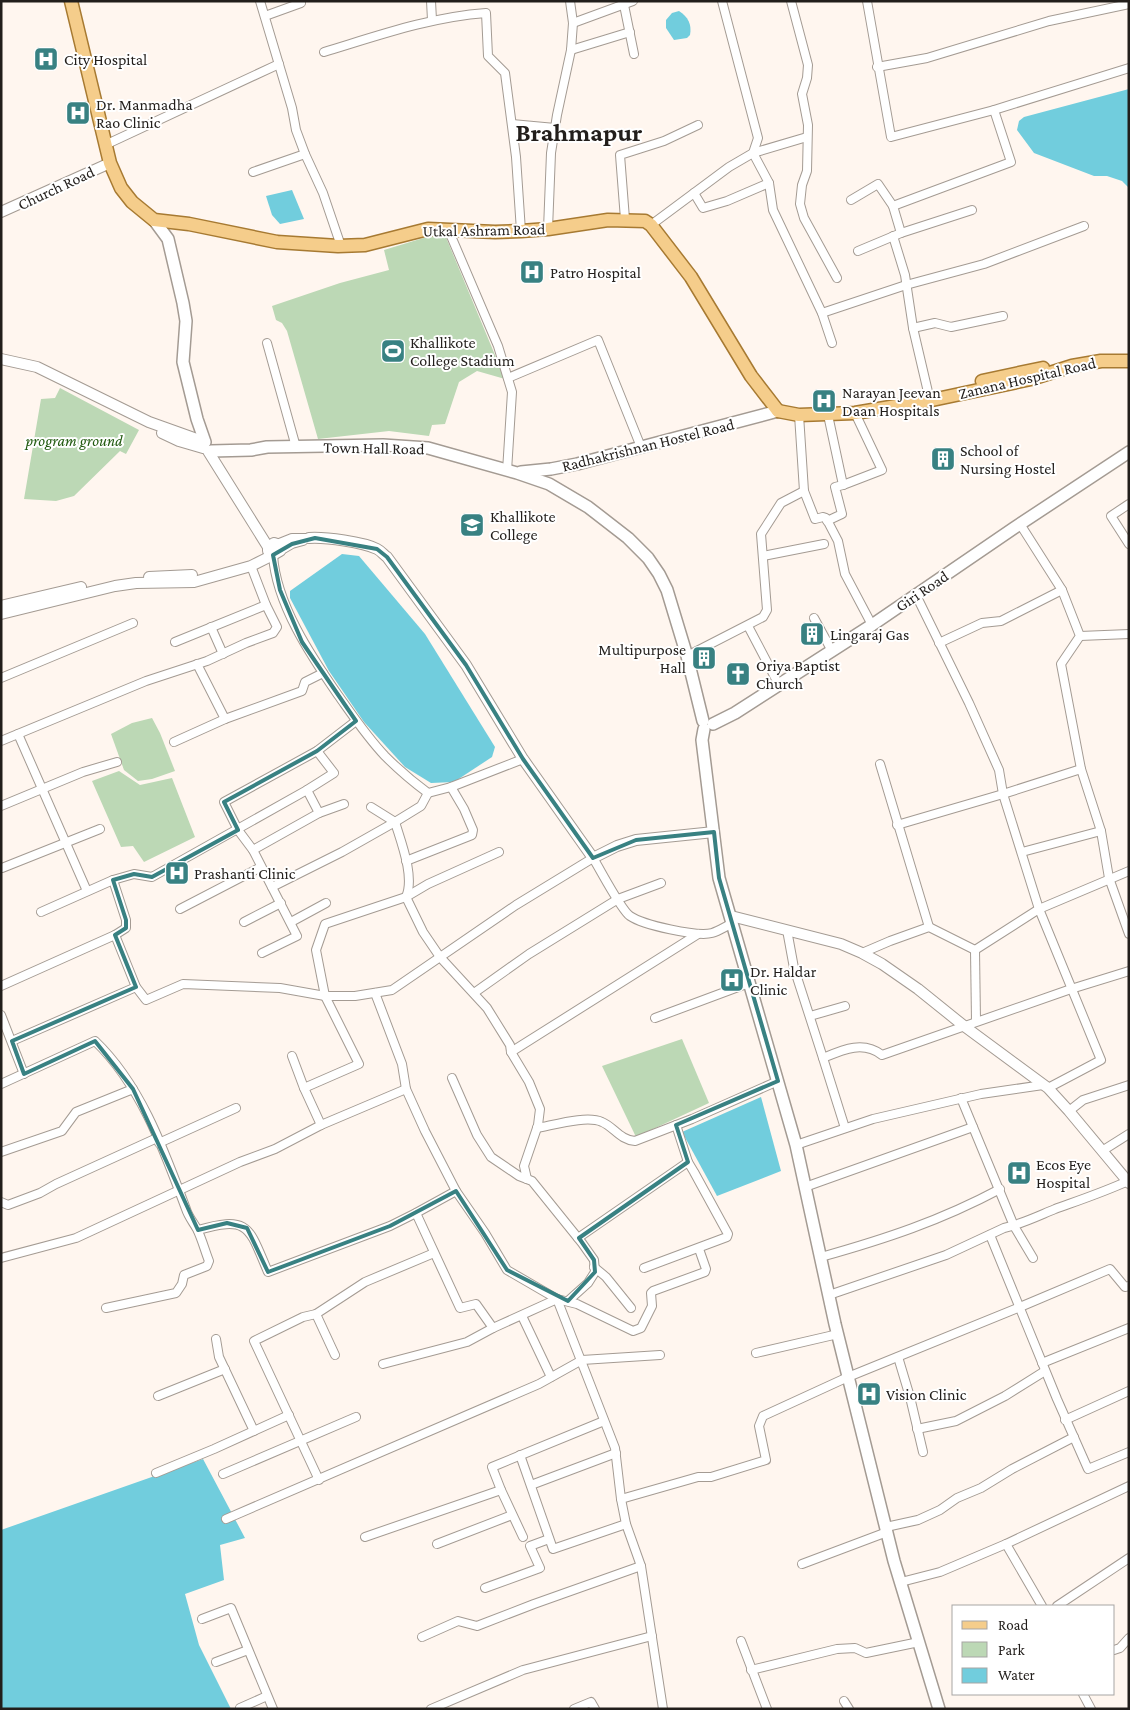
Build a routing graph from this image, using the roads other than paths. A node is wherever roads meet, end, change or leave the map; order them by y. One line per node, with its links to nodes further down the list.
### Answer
1 (71, 1): 27 (main road)
2 (260, 1): 12 (street)
3 (431, 1): 13 (street)
4 (570, 1): 14 (street)
5 (633, 1): 11 (street)
6 (722, 1): 28 (street)
7 (791, 1): 26 (street)
8 (867, 1): 20 (street)
9 (301, 3): 12 (street)
10 (1129, 4): 20 (street)
11 (624, 5): 14 (street); 15 (street)
12 (265, 16): 19 (street)
13 (432, 20): 17 (street); 23 (street)
14 (573, 23): 16 (street)
15 (630, 32): 16 (street); 18 (street)
16 (571, 50): 25 (street)
17 (324, 52)
18 (634, 54)
19 (279, 64): 27 (street); 29 (street)
20 (877, 67): 22 (street)
21 (1129, 68): 22 (street)
22 (994, 110): 35 (street)
23 (512, 124): 25 (street); 44 (street)
24 (698, 125): 38 (street)
25 (555, 128): 43 (street)
26 (807, 137): 28 (street); 48 (street)
27 (105, 145): 30 (main road)
28 (753, 153): 32 (street); 33 (street)
29 (305, 154): 31 (street); 46 (street)
30 (110, 162): 37 (street, Church Road); 39 (main road)
31 (253, 172)
32 (769, 183): 33 (street); 50 (street)
33 (694, 193): 40 (street)
34 (851, 200): 35 (street)
35 (892, 206): 45 (street)
36 (972, 210): 45 (street)
37 (2, 211)
38 (624, 219): 40 (main road, Utkal Ashram Road); 43 (main road, Utkal Ashram Road)
39 (154, 220): 46 (main road, Utkal Ashram Road); 65 (main road)
40 (651, 225): 61 (main road)
41 (1084, 226): 49 (street)
42 (448, 229): 44 (main road, Utkal Ashram Road); 46 (main road, Utkal Ashram Road); 59 (street)
43 (548, 229): 44 (main road, Utkal Ashram Road)
44 (521, 231)
45 (897, 235): 47 (street); 49 (street)
46 (341, 246)
47 (858, 251)
48 (837, 278)
49 (906, 286): 50 (street); 52 (street)
50 (822, 313): 54 (street)
51 (1003, 316): 52 (street)
52 (913, 328): 60 (street)
53 (267, 343): 66 (street)
54 (832, 343)
55 (1129, 357): 60 (main road)
56 (1, 358): 65 (street)
57 (1129, 361): 63 (main road, Zanana Hospital Road)
58 (1, 364): 65 (street)
59 (508, 378): 67 (street); 70 (street)
60 (928, 392): 62 (main road)
61 (778, 411): 62 (main road, Zanana Hospital Road); 67 (main road, Radhakrishnan Hostel Road)
62 (795, 412): 64 (main road, Zanana Hospital Road); 73 (street)
63 (855, 413): 64 (main road, Zanana Hospital Road); 72 (street)
64 (828, 415): 72 (street)
65 (208, 447): 66 (main road, Town Hall Road); 80 (street)
66 (296, 447): 70 (main road, Town Hall Road)
67 (641, 447): 69 (main road, Radhakrishnan Hostel Road)
68 (1129, 452): 76 (main road, Giri Road)
69 (551, 469): 70 (main road, Radhakrishnan Hostel Road); 71 (main road)
70 (512, 472): 71 (main road, Town Hall Road)
71 (549, 484): 99 (main road, Town Hall Road)
72 (842, 485): 75 (street)
73 (804, 491): 75 (street); 81 (street)
74 (1129, 504): 79 (street)
75 (827, 522): 90 (street)
76 (1020, 524): 83 (street); 84 (main road, Giri Road)
77 (309, 538): 80 (street); 111 (street)
78 (824, 544): 81 (street)
79 (1129, 544)
80 (273, 549): 82 (street); 86 (street); 101 (street)
81 (763, 556): 91 (street)
82 (251, 566): 85 (street); 87 (street)
83 (1062, 590): 94 (street); 96 (street)
84 (916, 595): 90 (main road, Giri Road); 96 (street)
85 (266, 605): 92 (street); 98 (street)
86 (1, 606)
87 (1, 614)
88 (814, 618): 97 (street)
89 (133, 623): 102 (street)
90 (872, 625): 97 (main road, Giri Road)
91 (748, 626): 99 (street); 103 (street)
92 (212, 627): 95 (street); 98 (street)
93 (1129, 634): 94 (street)
94 (1080, 636): 114 (street)
95 (175, 642)
96 (939, 643): 119 (street)
97 (832, 651): 103 (main road, Giri Road)
98 (223, 654): 100 (street)
99 (688, 656): 106 (main road, Town Hall Road)
100 (197, 664): 104 (street); 107 (street)
101 (322, 673): 104 (street); 105 (street)
102 (1, 678)
103 (779, 685): 106 (main road, Giri Road)
104 (225, 718): 109 (street)
105 (356, 721): 110 (street); 118 (street)
106 (707, 725): 129 (main road, Town Hall Road)
107 (18, 734): 108 (street); 116 (street)
108 (2, 740)
109 (174, 742)
110 (317, 750): 117 (street); 127 (street)
111 (523, 758): 115 (street); 134 (street)
112 (117, 762): 116 (street)
113 (880, 764): 125 (street)
114 (1081, 769): 119 (street); 128 (street)
115 (451, 786): 118 (street); 135 (street)
116 (42, 789): 121 (street); 130 (street)
117 (308, 790): 123 (street); 127 (street)
118 (428, 794): 124 (street)
119 (1003, 794): 125 (street); 133 (street)
120 (344, 804): 123 (street)
121 (1, 806)
122 (371, 808): 124 (street)
123 (319, 813): 131 (street)
124 (395, 822): 135 (street); 142 (street)
125 (898, 825): 154 (street)
126 (100, 829): 130 (street)
127 (238, 830): 131 (street); 140 (street)
128 (1101, 831): 133 (street); 139 (street)
129 (714, 832): 134 (street); 151 (main road, Town Hall Road)
130 (64, 842): 137 (street); 143 (street)
131 (252, 850): 136 (street)
132 (499, 852): 144 (street)
133 (1022, 852): 149 (street)
134 (593, 858): 145 (street); 162 (street)
135 (406, 861): 144 (street)
136 (261, 866): 142 (street); 148 (street)
137 (2, 868)
138 (1129, 871): 139 (street)
139 (1109, 878): 149 (street); 157 (street)
140 (112, 880): 143 (street); 158 (street)
141 (661, 883): 145 (street)
142 (272, 887): 146 (street)
143 (87, 891): 150 (street)
144 (406, 897): 162 (street); 170 (street)
145 (618, 899): 156 (street); 169 (street)
146 (281, 902): 152 (street); 153 (street)
147 (326, 903): 153 (street)
148 (180, 909)
149 (1039, 909): 159 (street); 167 (street)
150 (41, 912)
151 (731, 917): 155 (street); 156 (street); 160 (street); 164 (main road, Town Hall Road)
152 (244, 922)
153 (291, 922): 161 (street)
154 (929, 927): 159 (street); 160 (street)
155 (787, 930): 160 (street); 172 (street)
156 (698, 934): 177 (street)
157 (1129, 934)
158 (115, 935): 165 (street); 166 (street)
159 (975, 950): 175 (street)
160 (864, 952): 175 (street)
161 (262, 954)
162 (440, 957): 168 (street); 169 (street)
163 (1129, 972): 167 (street)
164 (750, 983): 173 (street); 182 (main road, Town Hall Road)
165 (1, 986)
166 (136, 987): 170 (street); 176 (street)
167 (1071, 988): 175 (street); 185 (street)
168 (375, 993): 170 (street); 188 (street)
169 (474, 993): 177 (street)
170 (325, 996): 186 (street)
171 (845, 1006): 172 (street)
172 (810, 1016): 179 (street)
173 (655, 1018)
174 (2, 1019): 176 (street)
175 (970, 1024): 179 (street); 185 (street)
176 (12, 1041): 180 (street)
177 (511, 1052): 195 (street)
178 (292, 1056): 186 (street)
179 (823, 1058): 196 (street)
180 (24, 1074): 183 (street); 187 (street)
181 (452, 1078): 203 (street)
182 (778, 1081): 193 (street); 199 (main road, Town Hall Road)
183 (1, 1084)
184 (1129, 1085): 191 (street)
185 (1048, 1086): 189 (street); 191 (street)
186 (304, 1088): 192 (street)
187 (133, 1089): 198 (street); 201 (street)
188 (406, 1090): 192 (street); 208 (street)
189 (961, 1098): 194 (street); 196 (street)
190 (236, 1108): 198 (street)
191 (1072, 1109): 200 (street)
192 (321, 1125): 207 (street)
193 (676, 1125): 195 (street); 202 (street)
194 (973, 1127): 205 (street); 206 (street)
195 (537, 1128): 203 (street)
196 (845, 1128): 199 (street)
197 (1129, 1134): 200 (street)
198 (158, 1140): 207 (street); 209 (street)
199 (796, 1145): 205 (main road, Town Hall Road)
200 (1105, 1149): 204 (street)
201 (1, 1152)
202 (688, 1162): 214 (street); 215 (street)
203 (527, 1179): 214 (street)
204 (1128, 1180): 211 (street)
205 (805, 1187): 217 (main road, Town Hall Road)
206 (1000, 1189): 211 (street); 217 (street)
207 (180, 1190): 212 (street); 218 (street)
208 (456, 1191): 210 (street); 224 (street)
209 (1, 1202)
210 (416, 1213): 212 (street); 216 (street)
211 (1014, 1226): 213 (street); 219 (street)
212 (198, 1230): 227 (street)
213 (990, 1235): 223 (street); 226 (street)
214 (578, 1238): 220 (street)
215 (699, 1248): 221 (street); 225 (street)
216 (434, 1253): 229 (street); 231 (street)
217 (821, 1257): 223 (main road, Town Hall Road)
218 (1, 1258)
219 (1033, 1258)
220 (594, 1266): 225 (street); 228 (street)
221 (644, 1268)
222 (1129, 1286): 226 (street)
223 (829, 1295): 233 (main road, Town Hall Road)
224 (558, 1299): 225 (street); 230 (street); 239 (street)
225 (568, 1301)
226 (1020, 1307): 238 (street); 240 (street)
227 (106, 1308)
228 (631, 1308)
229 (316, 1314): 236 (street); 248 (street)
230 (522, 1316): 231 (street); 244 (street)
231 (493, 1328): 241 (street)
232 (1129, 1328): 240 (street)
233 (838, 1334): 235 (street); 245 (main road, Town Hall Road)
234 (216, 1340): 242 (street)
235 (756, 1353)
236 (336, 1355)
237 (660, 1355): 239 (street)
238 (898, 1357): 245 (street); 252 (street)
239 (581, 1361): 244 (street); 251 (street)
240 (1042, 1363): 243 (street)
241 (383, 1364)
242 (225, 1369): 247 (street); 253 (street)
243 (1045, 1371): 250 (street); 252 (street)
244 (552, 1377): 262 (street)
245 (848, 1377): 266 (street); 270 (main road, Town Hall Road)
246 (1129, 1391): 250 (street)
247 (158, 1396)
248 (288, 1415): 253 (street); 255 (street)
249 (356, 1417): 255 (street)
250 (1066, 1420): 254 (street)
251 (604, 1421): 258 (street); 259 (street)
252 (917, 1429): 256 (street)
253 (254, 1431): 260 (street)
254 (1074, 1437): 257 (street); 270 (street)
255 (300, 1440): 261 (street); 262 (street)
256 (923, 1452)
257 (1129, 1452)
258 (616, 1453): 263 (street); 266 (street)
259 (520, 1455): 263 (street); 265 (street)
260 (156, 1473)
261 (223, 1474)
262 (319, 1480): 268 (street)
263 (531, 1486): 273 (street)
264 (1129, 1486): 275 (street)
265 (501, 1490): 267 (street); 271 (street)
266 (621, 1499): 269 (street)
267 (512, 1515): 272 (street); 274 (street)
268 (226, 1519)
269 (626, 1524): 273 (street); 278 (street)
270 (887, 1529): 277 (street); 279 (main road, Town Hall Road)
271 (365, 1537)
272 (523, 1537)
273 (549, 1539): 280 (street)
274 (437, 1544)
275 (1006, 1544): 279 (street); 281 (street)
276 (1129, 1558): 282 (street)
277 (802, 1564)
278 (641, 1566): 284 (street); 285 (street)
279 (901, 1582): 288 (main road, Town Hall Road)
280 (485, 1588)
281 (1041, 1605)
282 (1058, 1605)
283 (202, 1619): 289 (street)
284 (652, 1636): 298 (street); 301 (street)
285 (422, 1637)
286 (1129, 1638): 290 (street)
287 (741, 1641): 292 (street)
288 (919, 1642): 292 (street); 304 (main road, Town Hall Road)
289 (248, 1650): 291 (street); 294 (street)
290 (1115, 1650)
291 (216, 1662)
292 (751, 1670): 302 (street)
293 (1084, 1695): 305 (street)
294 (268, 1696): 296 (street); 297 (street)
295 (844, 1701): 303 (street)
296 (240, 1708)
297 (273, 1709)
298 (431, 1709)
299 (574, 1709): 300 (street)
300 (595, 1709)
301 (663, 1709)
302 (767, 1709)
303 (849, 1709)
304 (939, 1709)
305 (1091, 1709)

